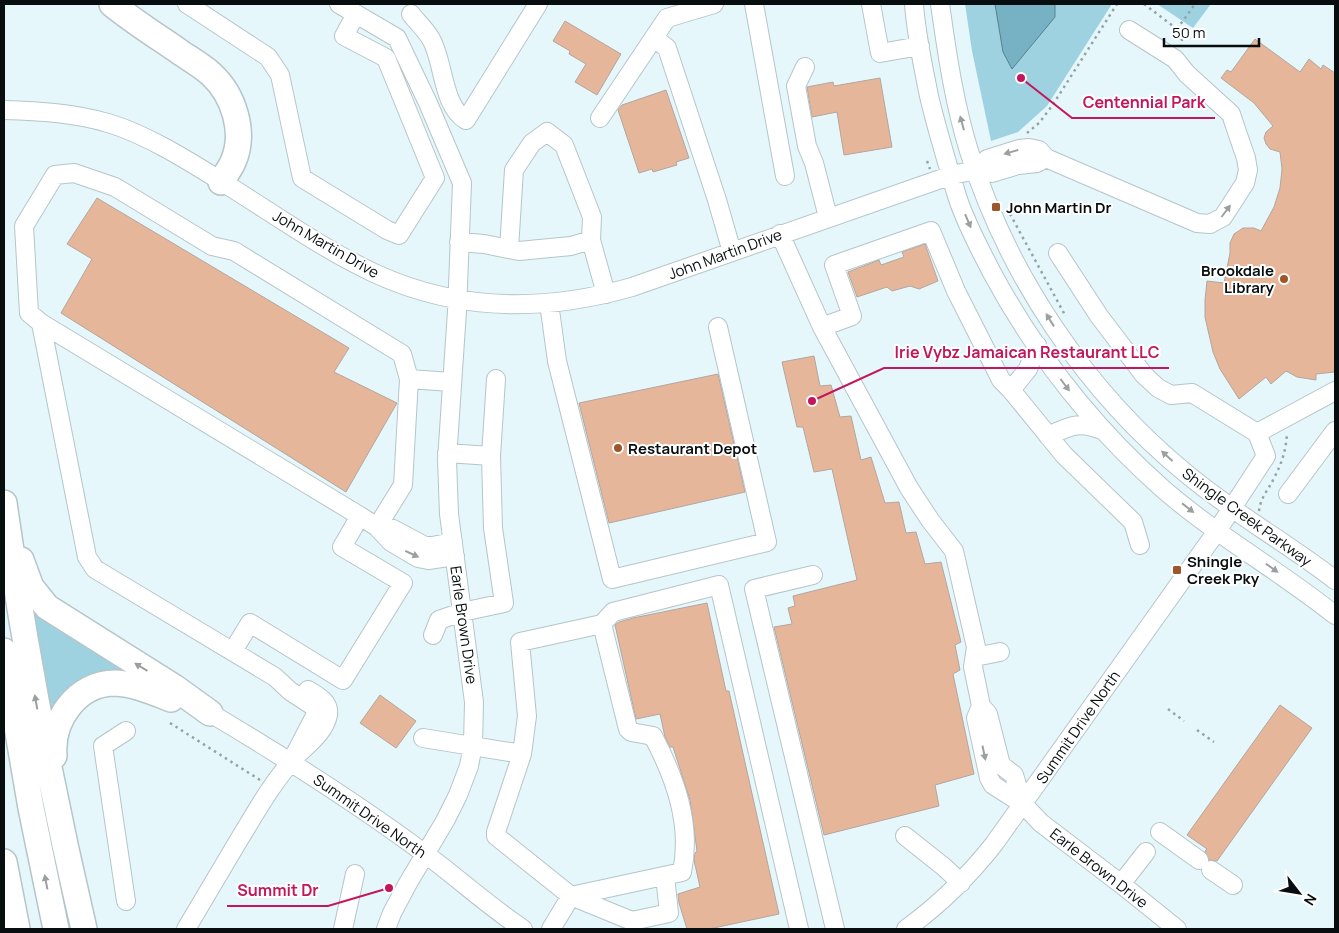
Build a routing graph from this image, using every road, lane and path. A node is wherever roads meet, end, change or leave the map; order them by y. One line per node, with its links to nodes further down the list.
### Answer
1 (91, 4): 14 (highway)
2 (186, 4): 15 (street)
3 (339, 4): 15 (street)
4 (538, 4): 21 (street)
5 (714, 4): 18 (street)
6 (754, 4): 28 (street)
7 (870, 4): 19 (street)
8 (914, 4): 19 (street, Shingle Creek Parkway)
9 (940, 4): 26 (street, Shingle Creek Parkway, one-way to 9)
10 (1117, 4): 25 (path)
11 (1144, 4): 12 (path)
12 (1196, 4)
13 (414, 9): 17 (street); 21 (street)
14 (121, 11): 29 (highway)
15 (356, 14): 17 (street)
16 (1129, 30): 26 (street, one-way to 16)
17 (397, 38): 22 (street, Earle Brown Drive)
18 (654, 38): 24 (street); 35 (street)
19 (920, 46): 27 (street, Shingle Creek Parkway)
20 (805, 67): 30 (street)
21 (447, 92): 22 (street)
22 (428, 103): 33 (street, Earle Brown Drive)
23 (11, 110): 29 (street, John Martin Drive)
24 (600, 118)
25 (1023, 135)
26 (976, 170): 27 (street, John Martin Drive); 58 (street, Shingle Creek Parkway, one-way to 26)
27 (952, 175): 30 (street, John Martin Drive); 43 (street, Shingle Creek Parkway, one-way to 43)
28 (785, 176)
29 (221, 182): 38 (street, John Martin Drive)
30 (828, 218): 31 (street, John Martin Drive)
31 (780, 234): 35 (street, John Martin Drive); 42 (street, Earle Brown Drive)
32 (591, 240): 34 (street); 34 (street); 37 (street)
33 (459, 242): 34 (street); 38 (street, Earle Brown Drive)
34 (509, 249)
35 (732, 252): 37 (street, John Martin Drive)
36 (1058, 253): 52 (street)
37 (606, 294): 39 (street, John Martin Drive)
38 (457, 300): 39 (street, John Martin Drive); 46 (street, Earle Brown Drive)
39 (550, 303): 41 (street)
40 (41, 323): 44 (street); 60 (street); 72 (street)
41 (718, 327)
42 (822, 327): 47 (street); 74 (street, Earle Brown Drive)
43 (1037, 346): 47 (street); 50 (street, Shingle Creek Parkway, one-way to 50)
44 (409, 379): 46 (street); 61 (street)
45 (496, 379): 55 (street)
46 (452, 382): 54 (street, Earle Brown Drive)
47 (1011, 390): 53 (street)
48 (1334, 395): 52 (street)
49 (1288, 428): 59 (path)
50 (1104, 431): 53 (street); 62 (street, Shingle Creek Parkway, one-way to 62)
51 (1335, 431): 56 (street)
52 (1257, 434): 58 (street, Summit Drive North)
53 (1048, 436): 63 (street)
54 (447, 453): 55 (street); 64 (street, Earle Brown Drive)
55 (491, 456): 67 (street)
56 (1288, 494)
57 (4, 506): 76 (highway, one-way to 57); 89 (highway, one-way to 57)
58 (1232, 508): 62 (street, Summit Drive North); 66 (street, Shingle Creek Parkway)
59 (1259, 511)
60 (360, 516): 61 (street); 72 (street)
61 (377, 527): 64 (street)
62 (1218, 531): 68 (street, Shingle Creek Parkway, one-way to 68); 87 (street, Summit Drive North)
63 (1140, 545)
64 (454, 549): 67 (street, Earle Brown Drive)
65 (813, 576): 110 (street)
66 (1335, 580)
67 (462, 612): 70 (street); 83 (street, Earle Brown Drive)
68 (1335, 615)
69 (602, 624): 84 (street); 95 (street); 109 (street)
70 (433, 635)
71 (4, 651): 102 (highway, one-way to 71)
72 (233, 651): 85 (street)
73 (1000, 652): 74 (street)
74 (975, 657): 87 (street, Earle Brown Drive)
75 (1168, 709): 77 (path)
76 (210, 714): 85 (street, Summit Drive North); 89 (highway)
77 (1184, 721)
78 (170, 723): 86 (path)
79 (1197, 730): 82 (path)
80 (126, 732): 100 (street)
81 (423, 738): 83 (street)
82 (1214, 742)
83 (473, 745): 84 (street); 92 (street, Earle Brown Drive)
84 (522, 754): 99 (street)
85 (291, 762): 86 (street); 92 (street, Summit Drive North)
86 (272, 787): 104 (street)
87 (1023, 804): 96 (street, Summit Drive North); 97 (street, Earle Brown Drive)
88 (1160, 832): 98 (street)
89 (62, 835): 103 (highway)
90 (905, 836): 96 (street)
91 (1146, 852): 97 (street)
92 (425, 854): 106 (street, Earle Brown Drive); 107 (street, Summit Drive North)
93 (4, 862): 101 (highway)
94 (355, 874): 105 (street)
95 (665, 876): 99 (street); 99 (street)
96 (961, 883): 111 (street, Summit Drive North)
97 (1121, 884): 112 (street, Earle Brown Drive)
98 (1233, 885)
99 (571, 896): 108 (street)
100 (126, 901)
101 (18, 929)
102 (56, 929)
103 (84, 929)
104 (186, 929)
105 (343, 929)
106 (386, 929)
107 (523, 929)
108 (551, 929)
109 (799, 929)
110 (834, 929)
111 (906, 929)
112 (1177, 929)

